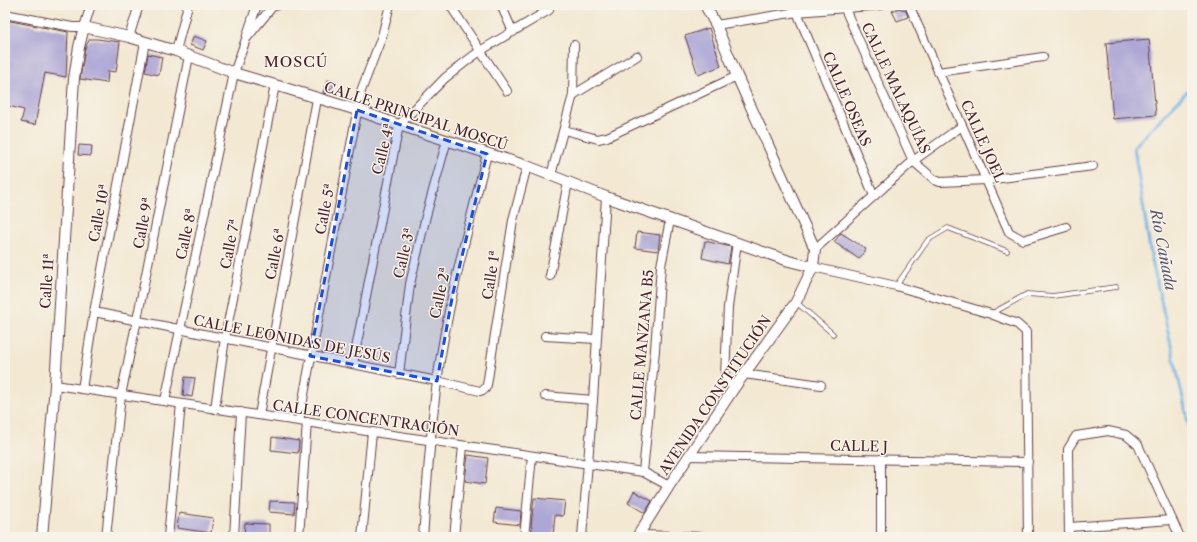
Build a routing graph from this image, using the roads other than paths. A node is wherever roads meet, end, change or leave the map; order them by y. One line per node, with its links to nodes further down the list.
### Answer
1 (91, 5): 17 (street)
2 (138, 5): 19 (street)
3 (188, 5): 23 (street)
4 (257, 5): 20 (street, Calle 8ª)
5 (276, 5): 20 (street)
6 (390, 5): 35 (street, Calle 5ª)
7 (450, 5): 24 (street)
8 (501, 5): 18 (street)
9 (705, 5): 16 (street)
10 (882, 5): 12 (street)
11 (909, 5): 28 (street, CALLE JOEL)
12 (845, 7): 14 (street); 41 (street, CALLE MALAQUÍAS)
13 (549, 10): 18 (street, Calle 4ª)
14 (797, 12): 16 (street); 47 (street, CALLE OSEAS)
15 (5, 14): 17 (street, CALLE PRINCIPAL MOSCÚ)
16 (716, 26): 30 (street)
17 (84, 27): 19 (street, CALLE PRINCIPAL MOSCÚ); 74 (street, Calle 11ª)
18 (513, 32): 24 (street, Calle 4ª)
19 (129, 37): 21 (street, CALLE PRINCIPAL MOSCÚ)
20 (246, 39): 29 (street, Calle 8ª)
21 (146, 42): 23 (street, CALLE PRINCIPAL MOSCÚ); 59 (street, Calle 10ª)
22 (574, 44): 33 (street)
23 (176, 51): 25 (street, CALLE PRINCIPAL MOSCÚ)
24 (480, 51): 32 (street); 36 (street, Calle 4ª)
25 (189, 56): 29 (street, CALLE PRINCIPAL MOSCÚ); 61 (street, Calle 9ª)
26 (638, 56): 33 (street)
27 (1043, 57): 28 (street)
28 (938, 72): 37 (street, CALLE JOEL)
29 (234, 73): 31 (street, CALLE PRINCIPAL MOSCÚ); 62 (street, Calle 8ª)
30 (737, 76): 38 (street); 52 (street)
31 (275, 84): 34 (street, CALLE PRINCIPAL MOSCÚ); 65 (street, Calle 7ª)
32 (507, 91)
33 (573, 95): 38 (street)
34 (317, 99): 35 (street, CALLE PRINCIPAL MOSCÚ); 67 (street, Calle 6ª)
35 (357, 110): 36 (street, CALLE PRINCIPAL MOSCÚ); 68 (street, Calle 5ª)
36 (399, 125): 39 (street, CALLE PRINCIPAL MOSCÚ); 69 (street, Calle 4ª)
37 (962, 126): 41 (street); 45 (street, CALLE JOEL)
38 (564, 130): 44 (street)
39 (447, 140): 40 (street, CALLE PRINCIPAL MOSCÚ); 70 (street, Calle 3ª)
40 (487, 154): 42 (street, CALLE PRINCIPAL MOSCÚ); 72 (street, Calle 2ª)
41 (913, 161): 45 (street, CALLE MALAQUÍAS); 47 (street)
42 (527, 166): 44 (street, CALLE PRINCIPAL MOSCÚ); 77 (street, Calle 1ª)
43 (1093, 166): 45 (street, CALLE MALAQUÍAS)
44 (551, 176): 46 (street, CALLE PRINCIPAL MOSCÚ)
45 (986, 180): 50 (street, CALLE JOEL)
46 (568, 182): 48 (street, CALLE PRINCIPAL MOSCÚ); 55 (street)
47 (874, 196): 52 (street)
48 (606, 197): 49 (street, CALLE PRINCIPAL MOSCÚ); 66 (street)
49 (670, 220): 51 (street, CALLE PRINCIPAL MOSCÚ); 95 (street, CALLE MANZANA B5)
50 (1066, 227)
51 (737, 242): 54 (street, CALLE PRINCIPAL MOSCÚ); 75 (street)
52 (815, 249): 54 (street, AVENIDA CONSTITUCIÓN)
53 (1007, 251): 56 (lane)
54 (813, 267): 56 (street); 58 (street, AVENIDA CONSTITUCIÓN)
55 (550, 276)
56 (896, 286): 60 (street)
57 (1116, 287): 60 (lane)
58 (796, 302): 63 (lane); 71 (street, AVENIDA CONSTITUCIÓN)
59 (94, 312): 61 (street, CALLE LEONIDAS DE JESÚS); 76 (street, Calle 10ª)
60 (991, 314): 93 (street)
61 (137, 320): 62 (street, CALLE LEONIDAS DE JESÚS); 78 (street, Calle 9ª)
62 (179, 329): 65 (street, CALLE LEONIDAS DE JESÚS); 81 (street, Calle 8ª)
63 (833, 334)
64 (545, 336): 66 (street)
65 (225, 338): 67 (street, CALLE LEONIDAS DE JESÚS); 83 (street, Calle 7ª)
66 (596, 339): 80 (street)
67 (270, 348): 68 (street, CALLE LEONIDAS DE JESÚS); 85 (street, Calle 6ª)
68 (310, 356): 69 (street, CALLE LEONIDAS DE JESÚS); 86 (street, Calle 5ª)
69 (353, 364): 70 (street, CALLE LEONIDAS DE JESÚS)
70 (399, 374): 72 (street, CALLE LEONIDAS DE JESÚS)
71 (744, 374): 73 (street); 75 (street, AVENIDA CONSTITUCIÓN)
72 (437, 381): 77 (street, CALLE LEONIDAS DE JESÚS); 88 (street, Calle 2ª)
73 (822, 384)
74 (55, 385): 76 (street, CALLE CONCENTRACIÓN); 100 (street, Calle 11ª)
75 (734, 388): 91 (street, AVENIDA CONSTITUCIÓN)
76 (82, 389): 78 (street, CALLE CONCENTRACIÓN)
77 (485, 389)
78 (121, 395): 81 (street, CALLE CONCENTRACIÓN); 101 (street, Calle 9ª)
79 (545, 396): 80 (street)
80 (593, 400): 94 (street)
81 (165, 401): 82 (street, CALLE CONCENTRACIÓN)
82 (181, 404): 83 (street, CALLE CONCENTRACIÓN); 102 (street)
83 (215, 409): 84 (street, CALLE CONCENTRACIÓN)
84 (241, 412): 85 (street, CALLE CONCENTRACIÓN); 103 (street)
85 (258, 415): 86 (street, CALLE CONCENTRACIÓN)
86 (303, 422): 87 (street, CALLE CONCENTRACIÓN); 104 (street, Calle 5ª)
87 (372, 432): 88 (street, CALLE CONCENTRACIÓN); 105 (street)
88 (431, 441): 89 (street, CALLE CONCENTRACIÓN); 106 (street, Calle 2ª)
89 (463, 446): 90 (street, CALLE CONCENTRACIÓN); 107 (street)
90 (532, 456): 94 (street, CALLE CONCENTRACIÓN); 108 (street)
91 (689, 456): 92 (street, CALLE J); 96 (street, AVENIDA CONSTITUCIÓN)
92 (881, 459): 93 (street, CALLE J); 111 (street)
93 (1028, 462): 112 (street)
94 (587, 464): 95 (street, CALLE CONCENTRACIÓN); 109 (street)
95 (643, 472): 96 (street, CALLE CONCENTRACIÓN)
96 (669, 486): 99 (street, AVENIDA CONSTITUCIÓN)
97 (1172, 520): 98 (street); 98 (street); 114 (street)
98 (1069, 527): 113 (street)
99 (638, 536): 110 (street)
100 (42, 537)
101 (106, 537)
102 (168, 537)
103 (234, 537)
104 (299, 537)
105 (362, 537)
106 (424, 537)
107 (454, 537)
108 (524, 537)
109 (582, 537)
110 (709, 537)
111 (881, 537)
112 (1028, 537)
113 (1069, 537)
114 (1180, 537)

